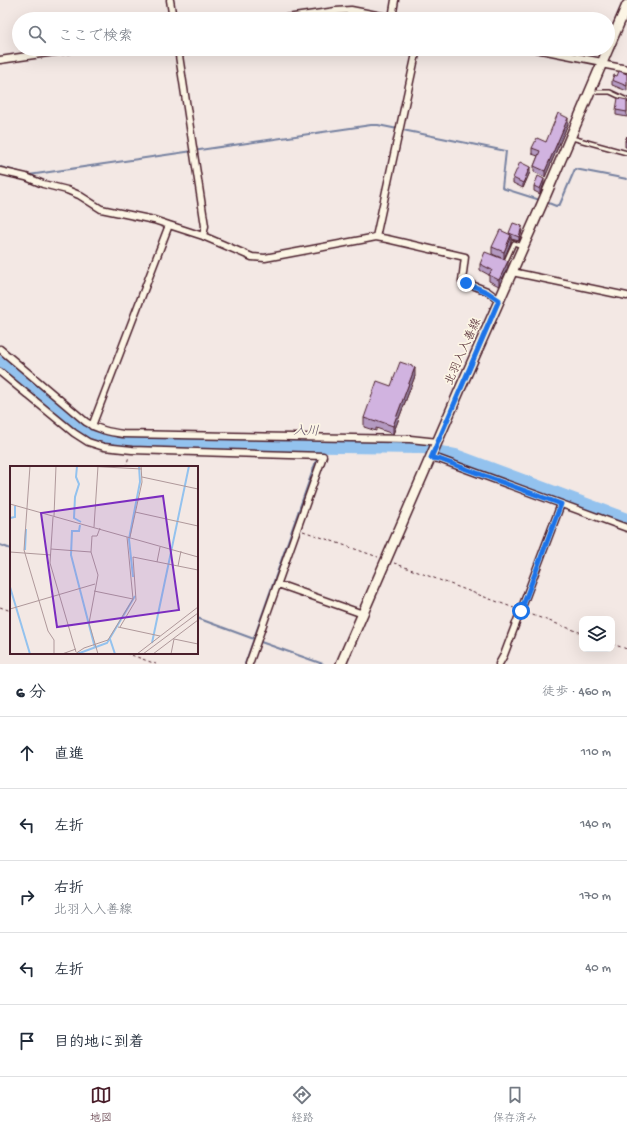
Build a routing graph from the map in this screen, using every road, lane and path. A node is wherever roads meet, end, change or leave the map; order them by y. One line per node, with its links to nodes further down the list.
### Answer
1 (170, 0): 4 (street)
2 (396, 0): 7 (street)
3 (627, 5): 8 (main road, 北羽入入善線)
4 (172, 12)
5 (324, 12): 6 (street)
6 (362, 12)
7 (395, 12)
8 (615, 33)
9 (27, 56): 14 (street)
10 (179, 56): 23 (street)
11 (415, 56): 24 (street)
12 (569, 56): 15 (street)
13 (605, 56): 15 (main road, 北羽入入善線)
14 (0, 60)
15 (602, 63): 16 (street); 17 (main road, 北羽入入善線)
16 (627, 69)
17 (590, 92): 18 (lane); 19 (main road, 北羽入入善線)
18 (627, 100)
19 (571, 137): 20 (lane); 25 (main road, 北羽入入善線)
20 (627, 153)
21 (0, 171): 22 (street)
22 (169, 225): 23 (street); 33 (street)
23 (203, 236): 24 (street)
24 (376, 238): 30 (street)
25 (524, 246): 27 (lane); 28 (main road, 北羽入入善線)
26 (498, 260): 27 (lane)
27 (505, 263): 28 (lane)
28 (514, 270): 29 (street); 30 (main road, 北羽入入善線)
29 (627, 296)
30 (499, 300): 34 (main road, 北羽入入善線)
31 (0, 349): 33 (street)
32 (0, 372): 35 (street)
33 (92, 426): 34 (street)
34 (437, 443): 36 (main road, 北羽入入善線)
35 (132, 450): 37 (path); 40 (street)
36 (431, 456): 38 (street); 41 (main road, 北羽入入善線)
37 (126, 466)
38 (561, 504): 39 (street); 45 (street)
39 (627, 528)
40 (297, 529): 41 (path); 42 (street)
41 (386, 560): 45 (path); 46 (main road, 北羽入入善線)
42 (278, 584): 46 (street); 52 (street)
43 (0, 607): 44 (path)
44 (10, 611)
45 (521, 611): 47 (path); 54 (street)
46 (363, 614): 53 (main road, 北羽入入善線)
47 (579, 632)
48 (615, 645): 49 (path)
49 (627, 649)
50 (129, 654): 51 (path)
51 (156, 664)
52 (249, 664)
53 (341, 664)
54 (499, 664)

